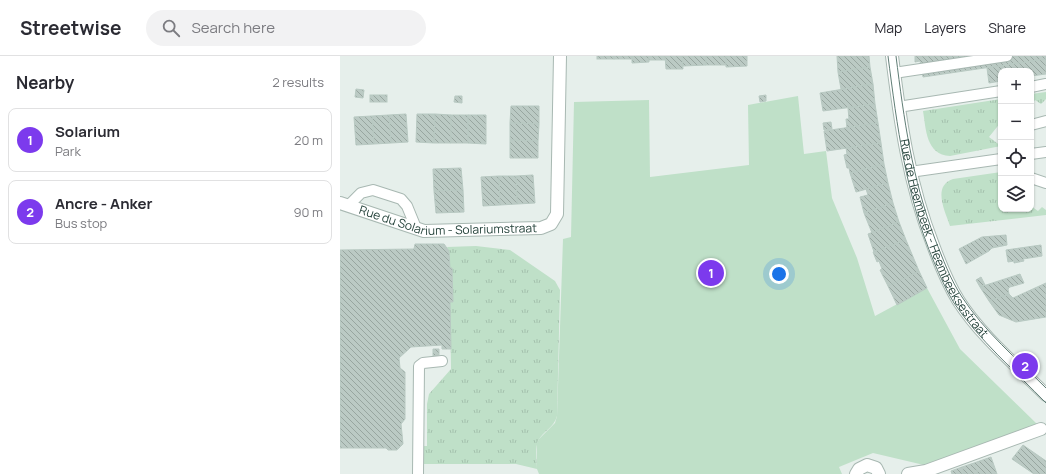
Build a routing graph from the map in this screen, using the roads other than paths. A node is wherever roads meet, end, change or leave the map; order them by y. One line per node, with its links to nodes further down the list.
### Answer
1 (560, 56): 18 (street, Rue du Solarium - Solariumstraat)
2 (892, 56): 4 (street, Rue de Heembeek - Heembeeksestraat)
3 (1007, 56): 4 (lane)
4 (894, 73): 8 (street, Rue de Heembeek - Heembeeksestraat)
5 (1046, 84): 6 (lane)
6 (1034, 86)
7 (998, 91): 8 (lane)
8 (898, 107): 14 (street, Rue de Heembeek - Heembeeksestraat)
9 (1046, 121): 10 (lane)
10 (1034, 124)
11 (1046, 152): 12 (lane)
12 (1034, 154)
13 (998, 158): 14 (lane)
14 (910, 172): 20 (street, Rue de Heembeek - Heembeeksestraat)
15 (1034, 179): 16 (lane)
16 (1046, 184)
17 (345, 204): 18 (street, Rue du Solarium - Solariumstraat); 18 (lane)
18 (416, 228)
19 (442, 361): 22 (lane)
20 (1046, 395)
21 (1041, 430): 25 (street)
22 (418, 474)
23 (856, 474): 24 (street)
24 (879, 474)
25 (908, 474)

